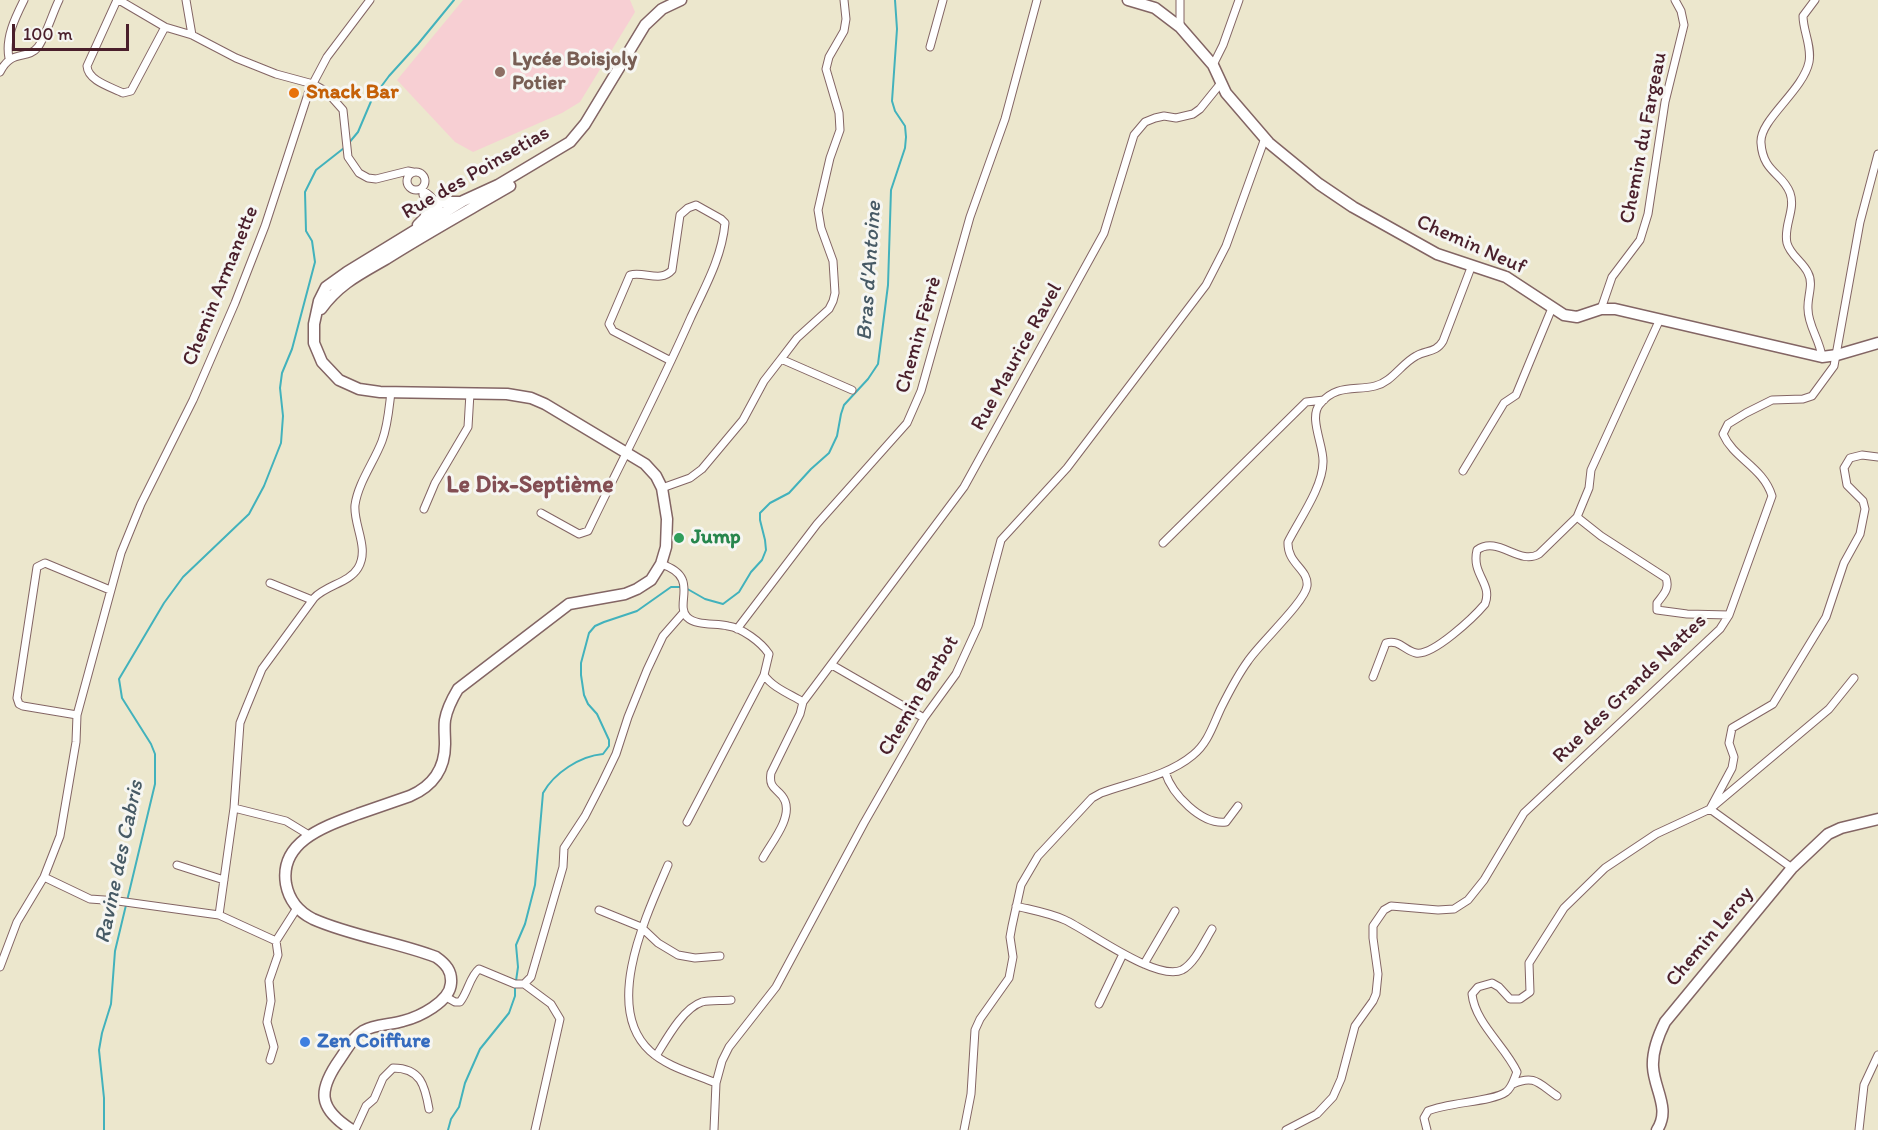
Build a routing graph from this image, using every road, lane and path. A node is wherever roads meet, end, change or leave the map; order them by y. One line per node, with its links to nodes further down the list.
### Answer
1 (24, 0): 20 (street)
2 (59, 0): 20 (street)
3 (118, 0): 16 (street); 16 (street)
4 (186, 0): 18 (street)
5 (370, 0): 24 (street, Chemin Armanette)
6 (681, 0): 15 (main road, Rue des Poinsetias)
7 (844, 0): 42 (street)
8 (943, 0): 19 (street)
9 (1037, 0): 62 (street, Chemin Fèrrè)
10 (1128, 0): 17 (main road, Chemin Neuf)
11 (1180, 0): 17 (street)
12 (1239, 0): 21 (street)
13 (1675, 0): 37 (street, Chemin du Fargeau)
14 (1815, 0): 41 (street)
15 (657, 14): 31 (main road, Rue des Poinsetias); 33 (main road, Rue des Poinsetias)
16 (165, 27): 18 (street)
17 (1180, 27): 21 (main road, Chemin Neuf)
18 (192, 35): 24 (street)
19 (930, 46)
20 (9, 58): 22 (street)
21 (1213, 66): 23 (main road, Chemin Neuf)
22 (0, 72)
23 (1221, 83): 25 (main road, Chemin Neuf); 63 (street, Rue Maurice Ravel)
24 (312, 84): 28 (street); 58 (street, Chemin Armanette)
25 (1265, 138): 35 (main road, Chemin Neuf); 69 (street, Chemin Barbot)
26 (1878, 154): 40 (street, Rue des Grands Nattes)
27 (413, 172): 28 (street); 29 (street); 30 (street)
28 (390, 176): 29 (street)
29 (407, 182): 30 (street)
30 (423, 189): 32 (street)
31 (463, 201): 32 (main road); 33 (main road, Rue des Poinsetias)
32 (433, 204): 33 (street); 34 (main road)
33 (443, 218): 34 (main road, Rue des Poinsetias)
34 (410, 238): 45 (main road, Rue des Poinsetias)
35 (1472, 265): 36 (main road, Chemin Neuf); 47 (street)
36 (1552, 308): 37 (main road, Chemin Neuf); 50 (street)
37 (1601, 309): 38 (main road, Chemin Neuf)
38 (1660, 319): 41 (main road, Chemin Neuf); 54 (street)
39 (1878, 343): 40 (main road, Chemin Neuf)
40 (1837, 355): 41 (main road, Chemin Neuf); 61 (street, Rue des Grands Nattes)
41 (1822, 357)
42 (781, 359): 44 (street); 51 (street)
43 (671, 361): 43 (street); 48 (street)
44 (852, 390)
45 (391, 392): 46 (main road, Rue des Poinsetias); 59 (street)
46 (470, 393): 48 (main road, Rue des Poinsetias); 52 (street)
47 (1324, 400): 55 (street); 70 (street)
48 (626, 453): 51 (main road, Rue des Poinsetias); 53 (street)
49 (1878, 457): 73 (street)
50 (1463, 471)
51 (662, 488): 56 (main road, Rue des Poinsetias)
52 (424, 509)
53 (540, 513)
54 (1577, 517): 61 (street); 65 (street)
55 (1163, 543)
56 (661, 564): 60 (street); 76 (main road, Rue des Poinsetias)
57 (270, 583): 59 (street)
58 (110, 590): 68 (street, Chemin Armanette); 68 (street)
59 (312, 600): 72 (street)
60 (684, 612): 62 (street); 95 (street)
61 (1729, 615): 110 (street, Rue des Grands Nattes)
62 (737, 629): 64 (street)
63 (832, 665): 67 (street, Rue Maurice Ravel); 69 (street)
64 (764, 675): 67 (street); 75 (street)
65 (1373, 677)
66 (1854, 678): 73 (street)
67 (803, 702): 77 (street, Rue Maurice Ravel)
68 (77, 715): 81 (street, Chemin Armanette)
69 (924, 718): 102 (street, Chemin Barbot)
70 (1165, 772): 71 (street); 83 (street)
71 (1238, 806)
72 (234, 808): 76 (street); 82 (street)
73 (1710, 808): 80 (street); 103 (street)
74 (1878, 819): 80 (main road, Chemin Leroy)
75 (687, 822)
76 (309, 835): 84 (main road, Rue des Poinsetias)
77 (763, 858)
78 (177, 865): 82 (street)
79 (668, 865): 88 (street)
80 (1792, 868): 112 (main road, Chemin Leroy)
81 (44, 877): 87 (street); 94 (street, Chemin Armanette)
82 (224, 880): 87 (street)
83 (1016, 906): 91 (street); 109 (street)
84 (297, 908): 90 (street); 96 (main road)
85 (599, 910): 88 (street)
86 (1175, 911): 93 (street)
87 (219, 915): 90 (street)
88 (641, 927): 92 (street); 100 (street)
89 (1212, 929): 93 (street)
90 (276, 940): 101 (street)
91 (1123, 954): 93 (street); 98 (street)
92 (720, 956)
93 (1144, 963)
94 (0, 967)
95 (524, 984): 96 (street); 107 (street)
96 (446, 997): 106 (main road)
97 (731, 1000): 100 (street)
98 (1099, 1004)
99 (1878, 1055): 113 (street)
100 (656, 1056): 102 (street)
101 (270, 1060)
102 (716, 1083): 108 (street, Chemin Barbot)
103 (1513, 1084): 104 (street); 111 (street)
104 (1557, 1096)
105 (429, 1109): 106 (street)
106 (353, 1130)
107 (535, 1130)
108 (714, 1130)
109 (964, 1130)
110 (1286, 1130)
111 (1427, 1130)
112 (1657, 1130)
113 (1859, 1130)

